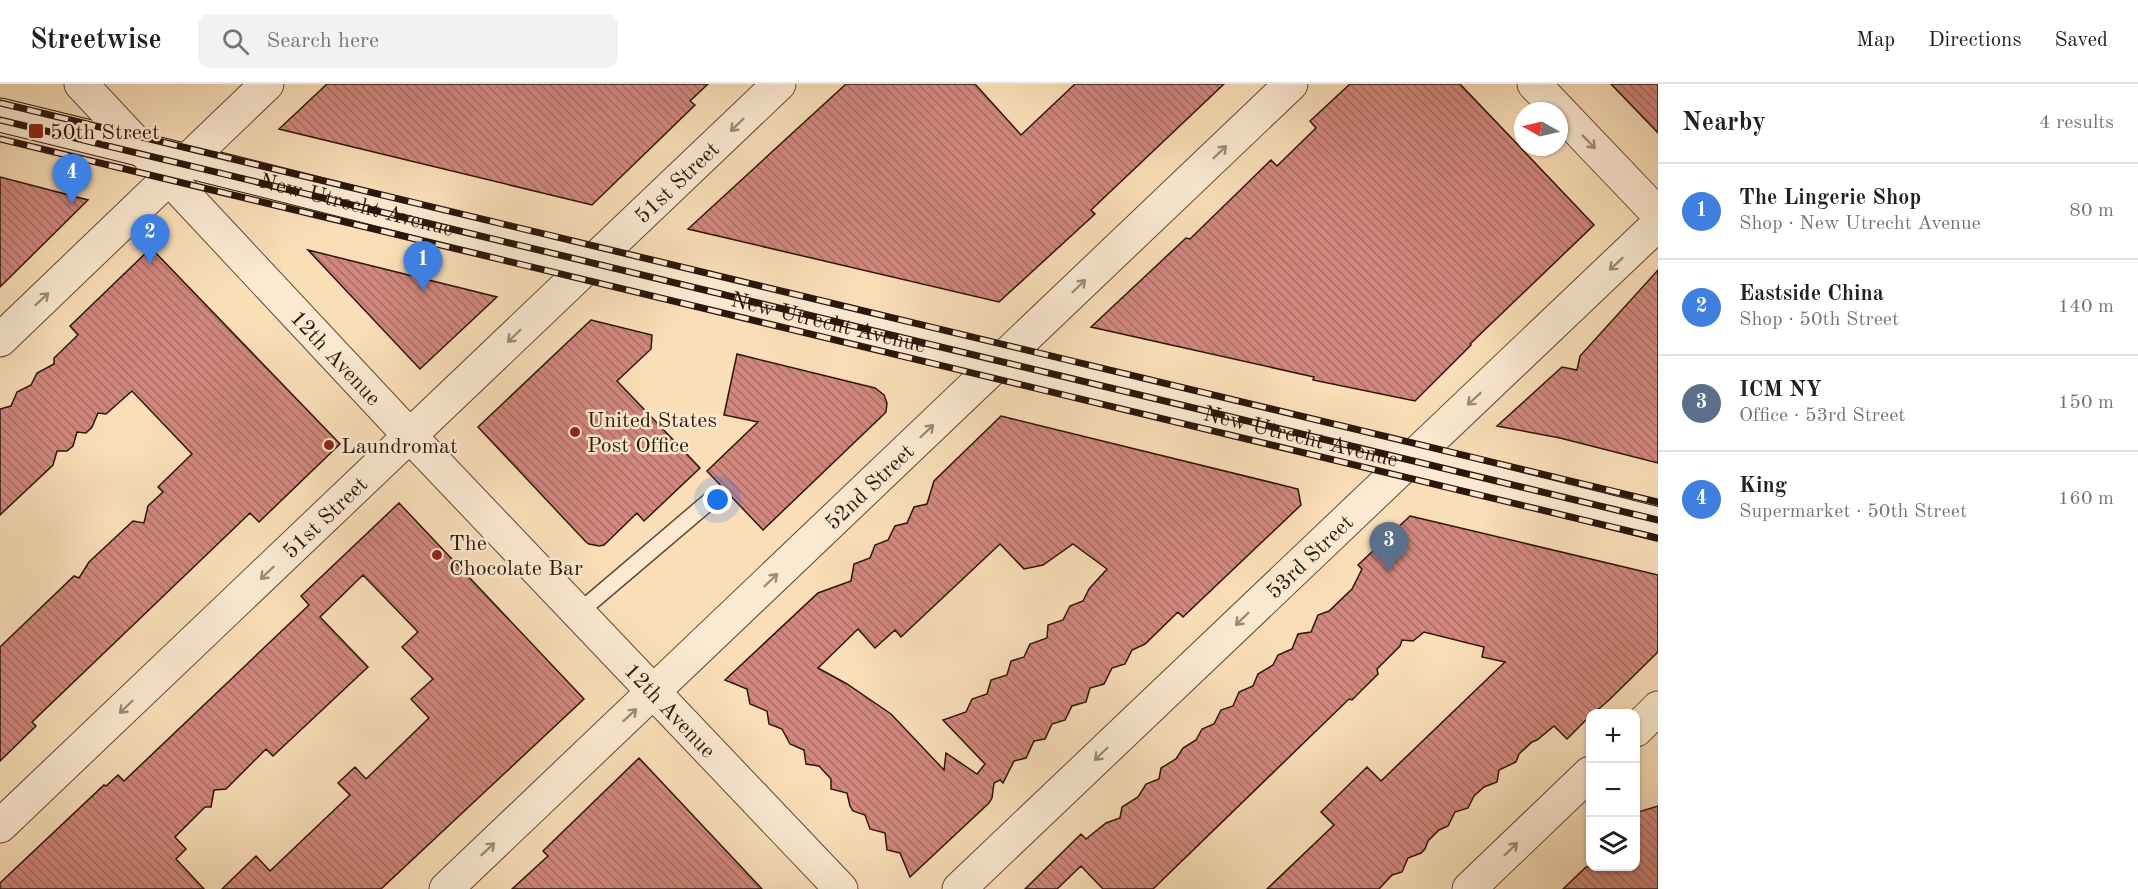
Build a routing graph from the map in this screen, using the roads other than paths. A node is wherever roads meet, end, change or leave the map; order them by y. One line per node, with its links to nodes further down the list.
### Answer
1 (81, 84): 7 (street)
2 (267, 84): 8 (street)
3 (780, 84): 11 (street, 51st Street, one-way to 11)
4 (1291, 84): 13 (street, 52nd Street, one-way to 4)
5 (1534, 84): 9 (street, one-way to 9)
6 (0, 115): 7 (street, New Utrecht Avenue)
7 (141, 149): 8 (street, New Utrecht Avenue)
8 (177, 169): 11 (street, New Utrecht Avenue); 12 (street, one-way to 8); 14 (street, 12th Avenue)
9 (1658, 214)
10 (1658, 224): 15 (street, 53rd Street, one-way to 15)
11 (593, 263): 13 (street, New Utrecht Avenue); 14 (street, 51st Street, one-way to 14)
12 (0, 340)
13 (998, 363): 15 (street, New Utrecht Avenue); 19 (street, 52nd Street, one-way to 13)
14 (410, 436): 18 (street, 12th Avenue); 23 (street, 51st Street, one-way to 23)
15 (1408, 461): 17 (street, New Utrecht Avenue); 26 (street, 53rd Street, one-way to 26)
16 (711, 500): 18 (lane)
17 (1658, 524)
18 (578, 613): 19 (street, 12th Avenue)
19 (654, 692): 24 (street, 52nd Street, one-way to 19); 25 (street, 12th Avenue)
20 (1658, 708): 21 (street)
21 (1640, 725)
22 (1586, 777): 27 (street, one-way to 22)
23 (0, 826)
24 (446, 889)
25 (841, 889)
26 (959, 889)
27 (1469, 889)

